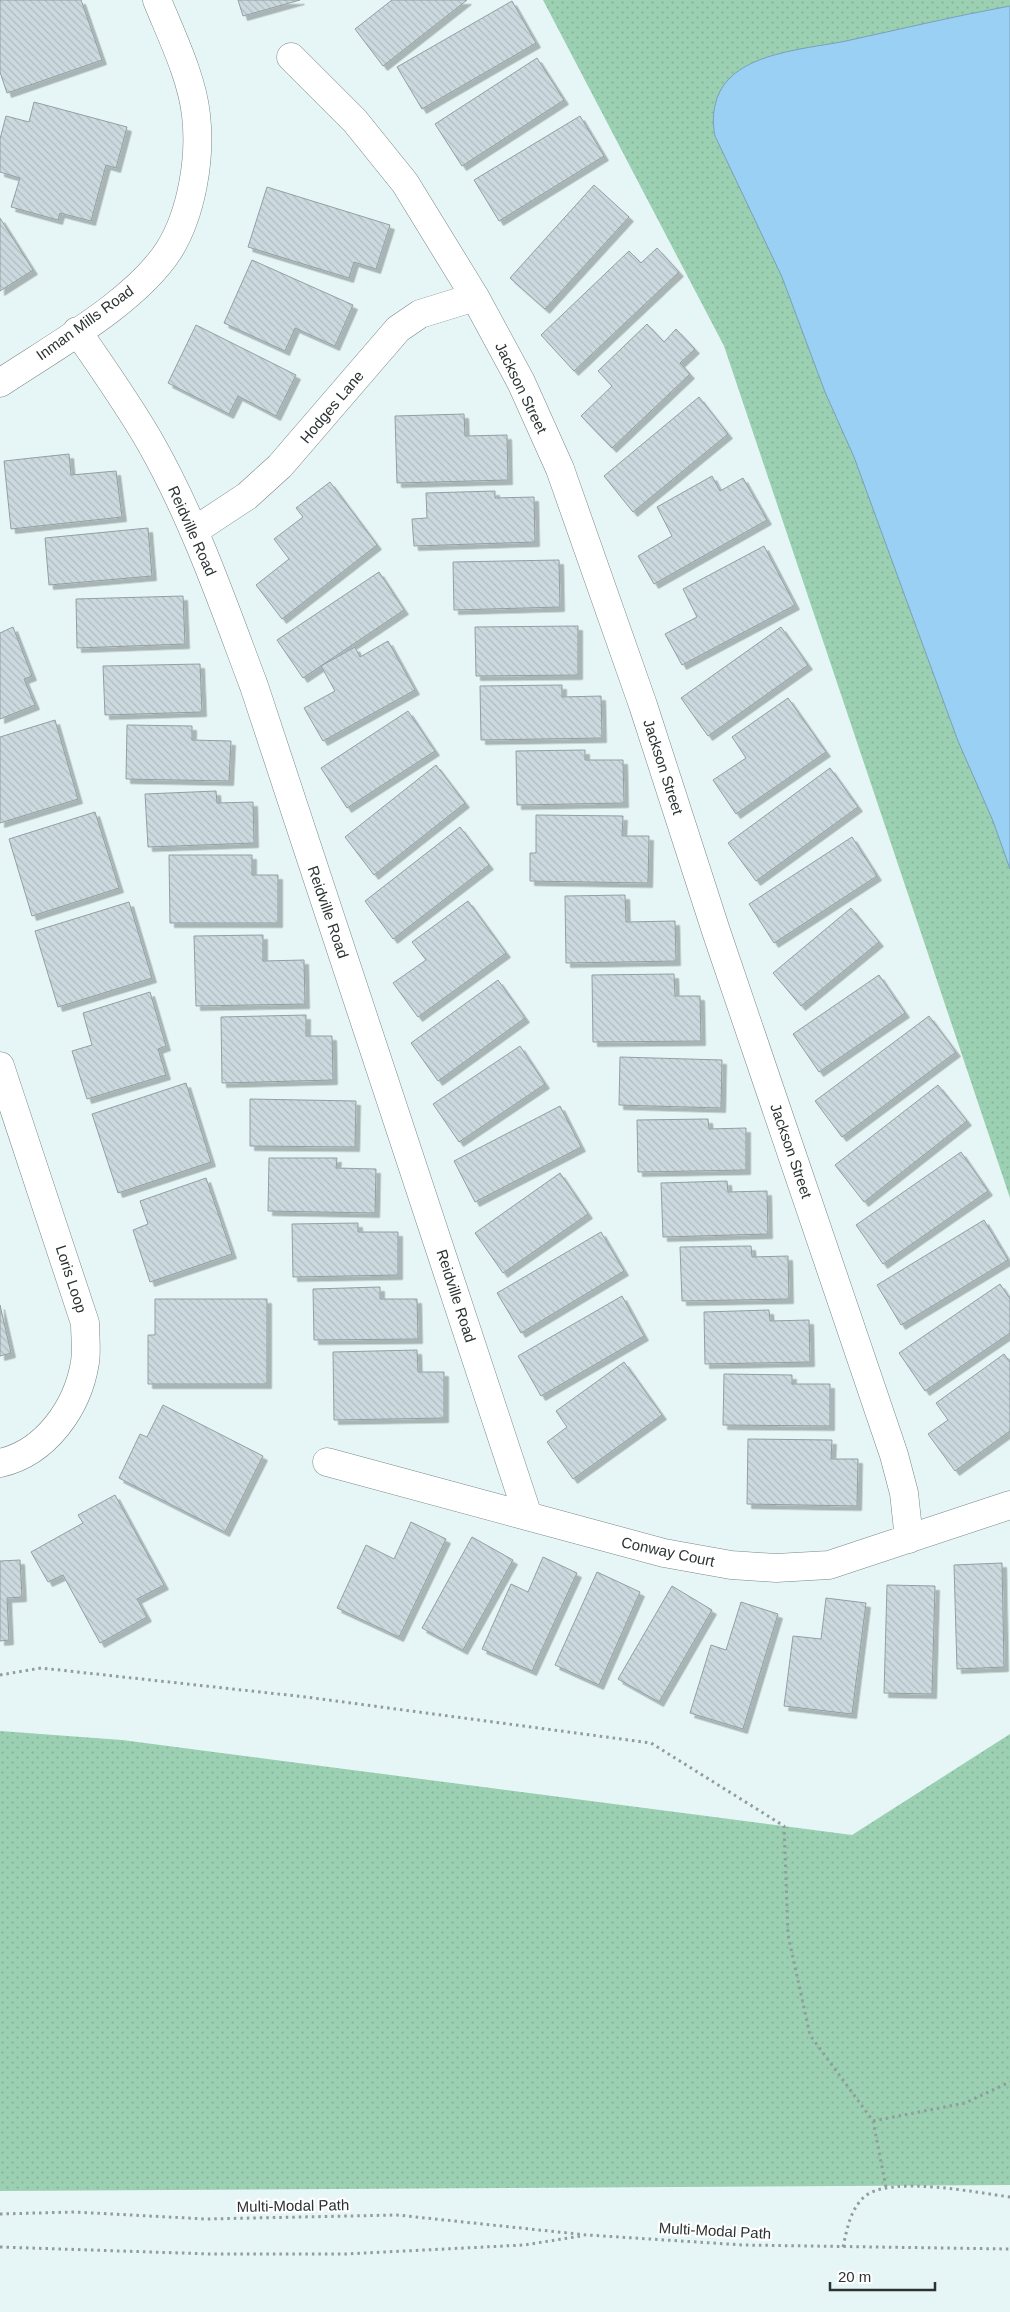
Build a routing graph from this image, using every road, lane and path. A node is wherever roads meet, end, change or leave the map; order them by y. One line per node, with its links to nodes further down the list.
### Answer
1 (157, 0): 4 (street, Inman Mills Road)
2 (291, 57): 3 (street, Jackson Street)
3 (475, 297): 6 (street, Hodges Lane); 12 (street, Jackson Street)
4 (77, 331): 5 (street, Inman Mills Road); 6 (street, Reidville Road)
5 (0, 383)
6 (194, 531): 11 (street, Reidville Road)
7 (0, 1066): 9 (street, Loris Loop)
8 (327, 1462): 11 (street, Conway Court)
9 (0, 1463)
10 (1010, 1505): 12 (street, Conway Court)
11 (528, 1516): 12 (street, Conway Court)
12 (910, 1539)
13 (0, 1675): 15 (path)
14 (1010, 2082): 15 (path)
15 (873, 2121): 16 (path)
16 (886, 2186): 17 (path); 20 (path)
17 (1010, 2197)
18 (0, 2214): 19 (path, Multi-Modal Path)
19 (587, 2235): 20 (path, Multi-Modal Path); 21 (path, Multi-Modal Path)
20 (843, 2246): 22 (path, Multi-Modal Path)
21 (0, 2248)
22 (1010, 2249)

